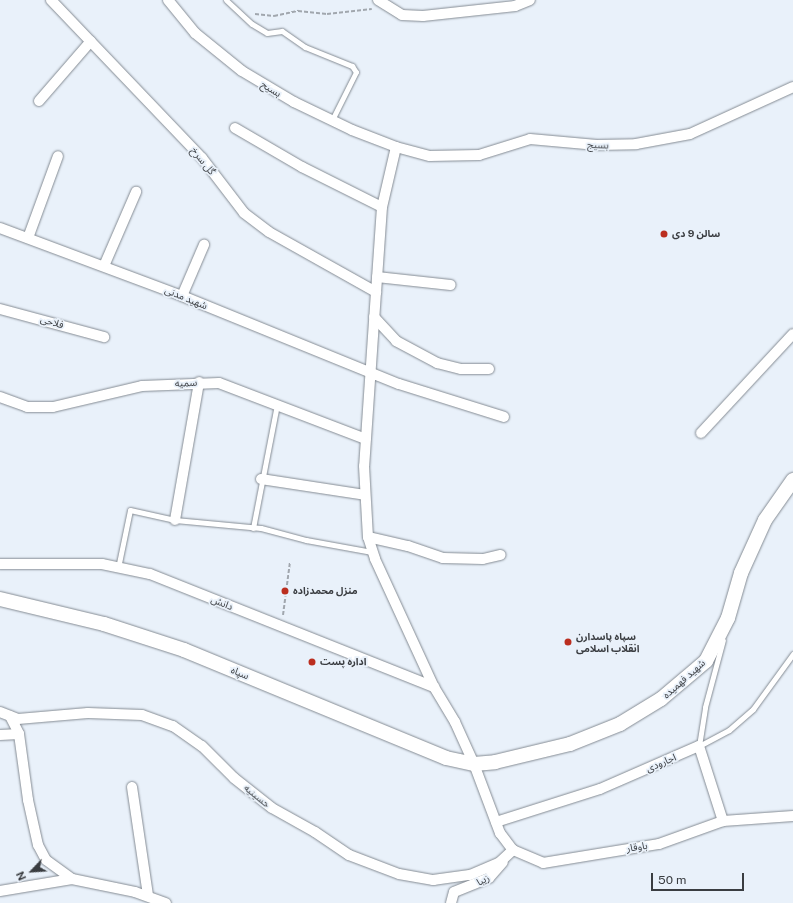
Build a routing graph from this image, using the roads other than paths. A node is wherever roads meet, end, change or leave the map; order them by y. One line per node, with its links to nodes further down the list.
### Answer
1 (168, 0): 9 (street, بسیح)
2 (226, 0): 9 (lane)
3 (378, 0): 4 (street)
4 (530, 0)
5 (55, 1): 6 (street, گل سرخ)
6 (90, 41): 8 (street); 21 (street, گل سرخ)
7 (793, 87): 11 (street, بسیج)
8 (39, 101)
9 (332, 120): 11 (street, بسیح)
10 (235, 128): 14 (street)
11 (396, 147): 14 (street, باوقار)
12 (58, 156): 16 (street)
13 (136, 192): 18 (street)
14 (382, 207): 19 (street, باوقار)
15 (0, 228): 16 (street, شهید مدنی)
16 (28, 238): 18 (street, شهید مدنی)
17 (204, 245): 22 (street)
18 (104, 266): 22 (street, شهید مدنی)
19 (377, 278): 20 (street); 21 (street, باوقار)
20 (451, 285)
21 (376, 292): 24 (street, باوقار)
22 (182, 296): 28 (street, شهید مدنی)
23 (0, 309): 26 (street, فلاحی)
24 (374, 317): 27 (street); 28 (street, باوقار)
25 (793, 334): 33 (street)
26 (104, 337)
27 (489, 369)
28 (371, 373): 32 (street, شهید مدنی); 34 (street, باوقار)
29 (198, 382): 30 (street, سمیه); 31 (street, سمیه); 38 (street)
30 (0, 397)
31 (277, 405): 34 (street, سمیه); 35 (lane)
32 (504, 417)
33 (701, 433)
34 (366, 439): 37 (street, باوقار)
35 (261, 479): 37 (street); 39 (lane)
36 (793, 480): 46 (street, شهید فهمیده)
37 (365, 495): 40 (street, باوقار)
38 (175, 520): 39 (lane); 44 (lane)
39 (253, 528): 41 (lane)
40 (368, 537): 41 (street, باوقار); 42 (street)
41 (373, 552): 48 (street, باوقار)
42 (501, 555)
43 (0, 564): 44 (street, دانش)
44 (118, 568): 48 (street, دانش)
45 (0, 599): 54 (street, سپاه)
46 (728, 618): 53 (lane); 54 (street, شهید فهمیده)
47 (793, 654): 53 (lane, اجارودی)
48 (434, 687): 54 (street, باوقار)
49 (0, 712): 50 (street, حسینیه)
50 (10, 716): 51 (street); 59 (street, حسینیه)
51 (18, 734): 52 (street); 60 (street)
52 (0, 735)
53 (700, 746): 57 (street); 58 (street, اجارودی)
54 (474, 764): 58 (street, باوقار)
55 (132, 787): 62 (street)
56 (793, 816): 57 (street, باوقار)
57 (723, 821): 59 (street, باوقار)
58 (496, 822): 59 (street, باوقار)
59 (513, 850): 64 (street, زیبا)
60 (72, 879): 61 (street); 62 (street)
61 (0, 891)
62 (148, 896): 63 (street)
63 (166, 903)
64 (450, 903)

